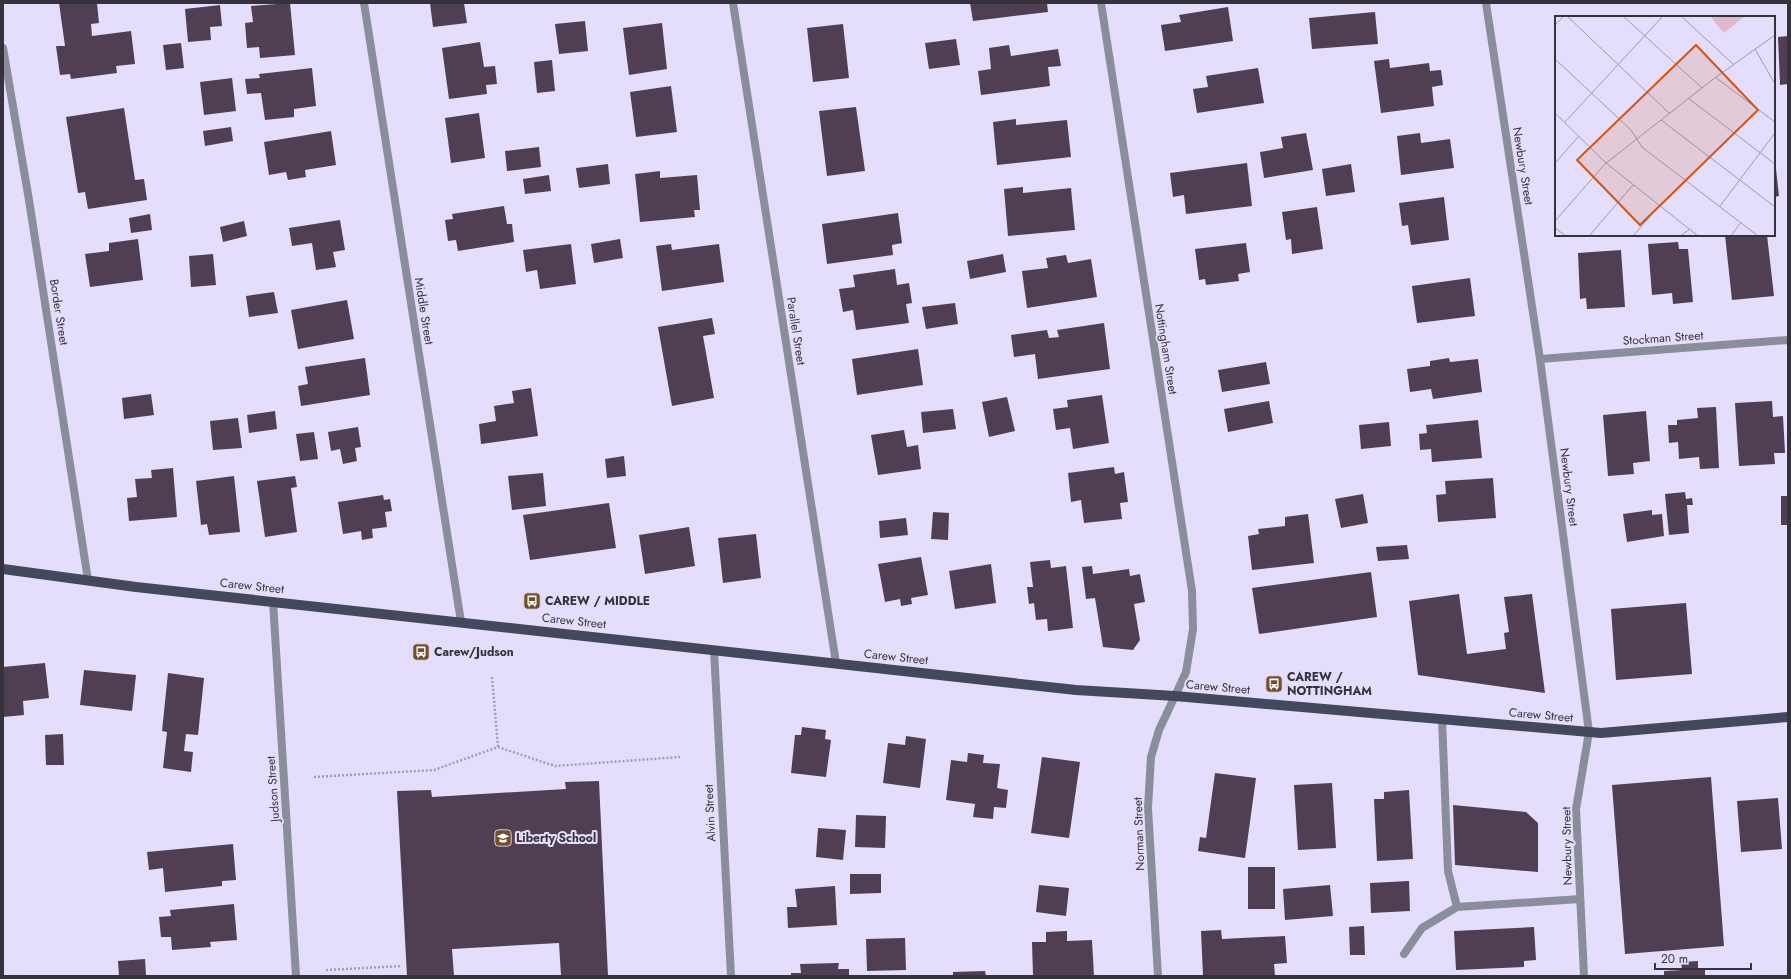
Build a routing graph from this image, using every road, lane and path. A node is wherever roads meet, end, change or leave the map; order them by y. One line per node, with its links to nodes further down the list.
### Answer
1 (364, 3): 11 (street, Middle Street)
2 (733, 3): 13 (street, Parallel Street)
3 (1101, 3): 15 (street, Nottingham Street)
4 (1486, 3): 7 (street, Newbury Street)
5 (3, 48): 9 (street, Border Street)
6 (1788, 340): 7 (street, Stockman Street)
7 (1540, 359): 18 (street, Newbury Street)
8 (3, 569): 9 (main road, Carew Street)
9 (88, 580): 10 (main road, Carew Street)
10 (273, 602): 11 (main road, Carew Street); 27 (street, Judson Street)
11 (461, 622): 12 (main road, Carew Street)
12 (714, 650): 13 (main road, Carew Street); 28 (street, Alvin Street)
13 (836, 663): 15 (main road, Carew Street)
14 (492, 677): 19 (path)
15 (1175, 696): 17 (main road, Carew Street); 29 (street, Norman Street)
16 (1788, 717): 18 (main road, Carew Street)
17 (1442, 719): 18 (main road, Carew Street); 23 (street)
18 (1588, 732): 22 (street, Newbury Street)
19 (498, 746): 20 (path); 21 (path)
20 (680, 757)
21 (314, 777)
22 (1580, 899): 23 (street); 30 (street, Newbury Street)
23 (1457, 907): 24 (street)
24 (1404, 954)
25 (402, 966): 26 (path)
26 (326, 970)
27 (296, 976)
28 (730, 976)
29 (1158, 976)
30 (1584, 976)

